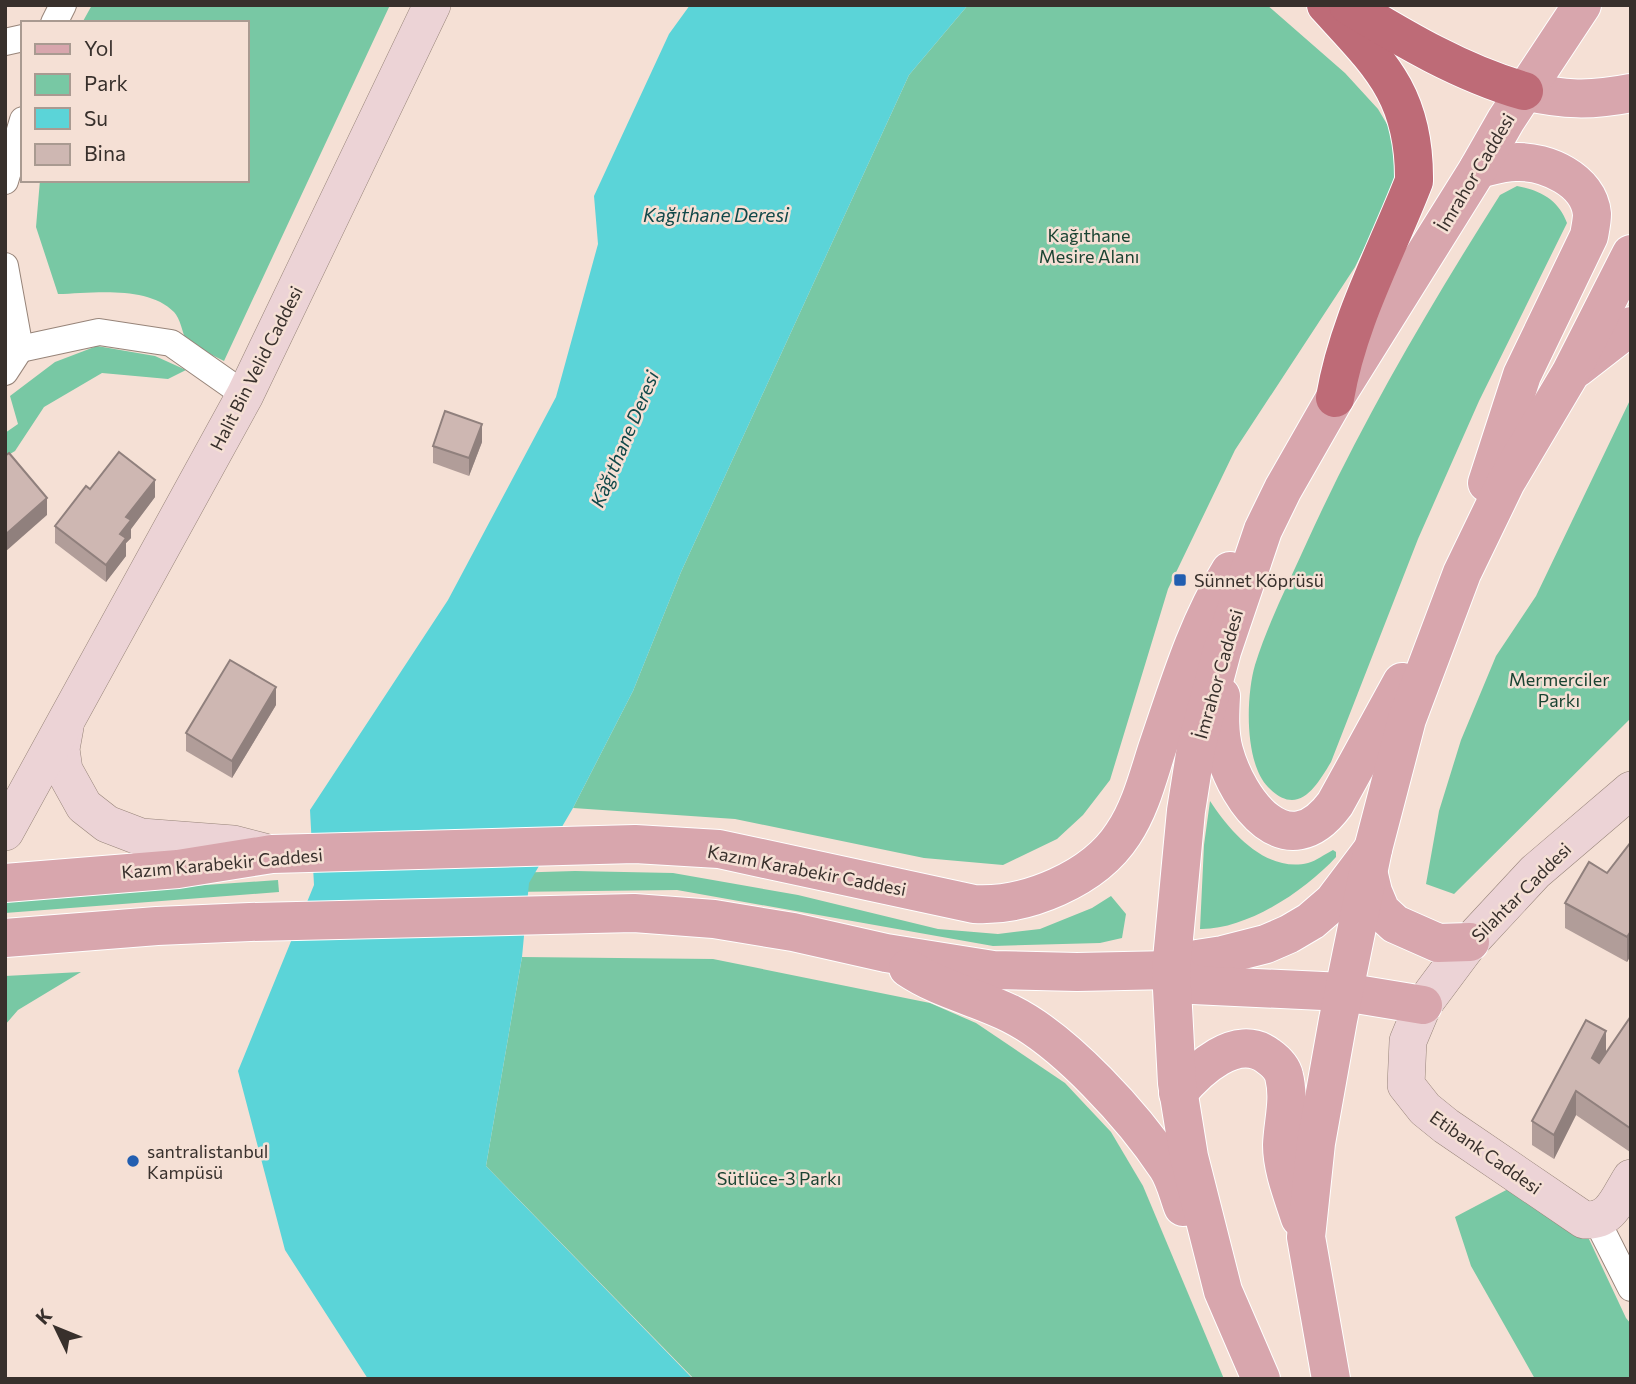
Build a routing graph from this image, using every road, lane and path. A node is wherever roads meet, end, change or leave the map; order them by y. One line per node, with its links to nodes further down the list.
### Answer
1 (63, 5): 6 (street)
2 (432, 5): 18 (main road, Halit Bin Velid Caddesi)
3 (1326, 5): 19 (highway)
4 (1348, 5): 7 (highway)
5 (1582, 5): 7 (main road, İmrahor Caddesi)
6 (55, 21)
7 (1524, 91): 8 (main road); 10 (main road, İmrahor Caddesi)
8 (1631, 93)
9 (21, 127): 11 (street)
10 (1478, 169): 19 (main road, İmrahor Caddesi); 21 (main road)
11 (5, 181)
12 (1631, 254): 17 (main road)
13 (5, 266): 15 (street)
14 (1631, 326): 17 (main road)
15 (20, 349): 16 (street); 18 (street)
16 (5, 372)
17 (1570, 374): 21 (main road)
18 (246, 395): 23 (main road, Halit Bin Velid Caddesi)
19 (1335, 398): 20 (main road, İmrahor Caddesi)
20 (1263, 530): 22 (main road, İmrahor Caddesi); 26 (main road, Kazım Karabekir Caddesi)
21 (1462, 573): 22 (main road); 27 (main road)
22 (1222, 651): 32 (main road, İmrahor Caddesi)
23 (65, 724): 25 (main road, Halit Bin Velid Caddesi); 26 (main road, Halit Bin Velid Caddesi)
24 (1631, 790): 30 (main road, Silahtar Caddesi)
25 (5, 832)
26 (272, 854): 28 (main road, Kazım Karabekir Caddesi)
27 (1371, 860): 30 (main road); 32 (main road); 33 (main road)
28 (5, 883)
29 (5, 938): 31 (main road)
30 (1470, 942): 34 (main road, Silahtar Caddesi)
31 (886, 953): 32 (main road); 40 (main road)
32 (1171, 970): 33 (main road); 35 (main road, İmrahor Caddesi)
33 (1344, 992): 34 (main road); 38 (main road)
34 (1423, 1005): 37 (main road, Etibank Caddesi)
35 (1178, 1093): 38 (main road); 40 (main road, İmrahor Caddesi)
36 (1631, 1178): 37 (main road)
37 (1597, 1221): 39 (street)
38 (1306, 1237): 42 (main road)
39 (1631, 1288)
40 (1223, 1291): 41 (main road, İmrahor Caddesi)
41 (1261, 1379)
42 (1331, 1379)

